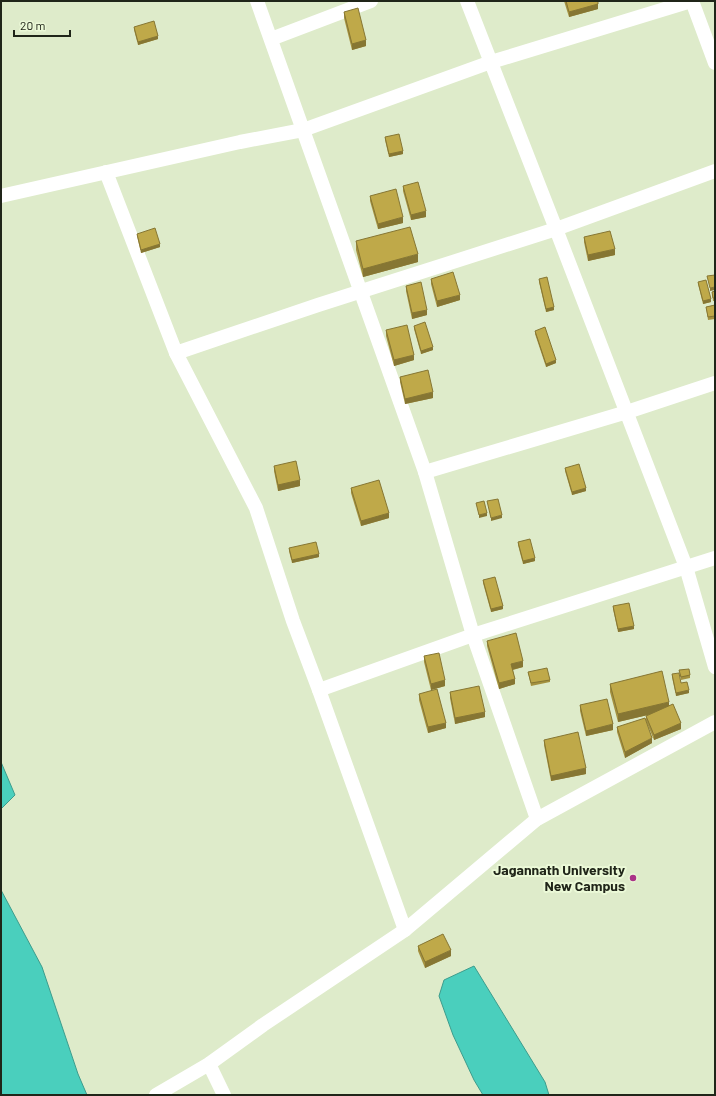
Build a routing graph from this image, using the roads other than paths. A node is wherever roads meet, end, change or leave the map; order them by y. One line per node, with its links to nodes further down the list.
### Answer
1 (257, 1): 5 (street)
2 (371, 1): 5 (street)
3 (467, 1): 6 (street)
4 (691, 1): 6 (street); 7 (street)
5 (271, 39): 8 (street)
6 (491, 62): 8 (street); 12 (street)
7 (715, 63)
8 (303, 130): 10 (street); 13 (street)
9 (715, 171): 12 (street)
10 (106, 172): 11 (street); 14 (street)
11 (1, 196)
12 (556, 229): 13 (street); 16 (street)
13 (360, 293): 14 (street); 17 (street)
14 (176, 353): 22 (street)
15 (715, 383): 16 (street)
16 (627, 412): 17 (street); 19 (street)
17 (425, 472): 20 (street)
18 (715, 558): 19 (street)
19 (686, 567): 20 (street); 21 (street)
20 (473, 635): 22 (street); 24 (street)
21 (715, 667)
22 (319, 690): 25 (street)
23 (715, 722): 24 (street)
24 (536, 819): 25 (street)
25 (405, 930): 26 (street)
26 (209, 1064): 27 (street); 28 (street)
27 (156, 1095)
28 (224, 1095)

